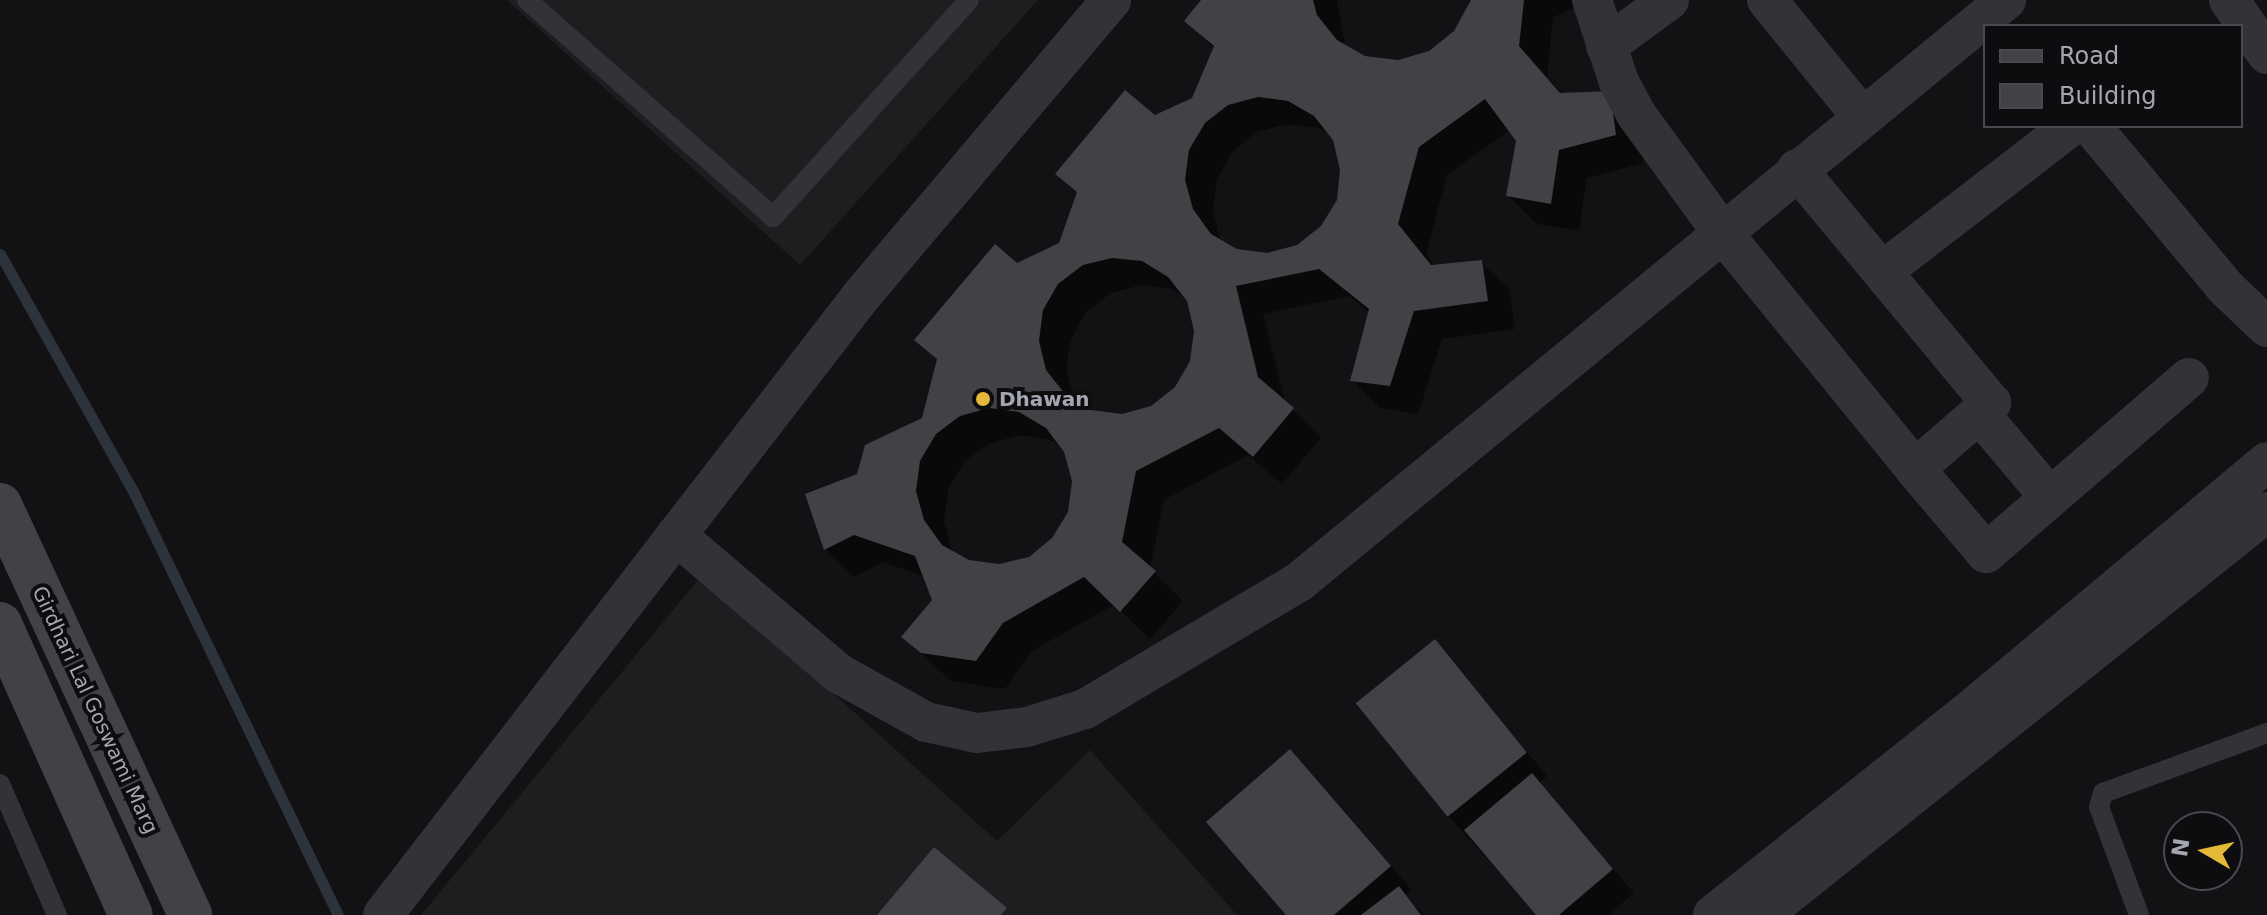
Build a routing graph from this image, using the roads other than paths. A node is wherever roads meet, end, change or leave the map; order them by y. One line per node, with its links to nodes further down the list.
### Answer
1 (527, 0): 7 (lane)
2 (1111, 0): 25 (street)
3 (1592, 0): 9 (street)
4 (1669, 0): 9 (street)
5 (1767, 0): 11 (street)
6 (2229, 0): 10 (street)
7 (962, 2)
8 (1998, 9): 11 (street)
9 (1606, 46): 15 (street)
10 (2267, 54)
11 (1862, 117): 14 (street)
12 (2068, 128): 16 (street)
13 (2093, 128): 17 (street)
14 (1797, 169): 15 (street); 16 (street)
15 (1721, 231): 21 (street); 25 (street)
16 (1884, 270): 19 (street)
17 (2267, 327)
18 (2189, 378): 22 (street)
19 (1979, 413): 21 (street); 22 (street)
20 (2267, 462): 33 (street)
21 (1915, 469): 22 (street)
22 (2049, 496)
23 (0, 505): 32 (main road, Girdhari Lal Goswami Marg)
24 (2267, 512): 34 (street)
25 (676, 535): 29 (street)
26 (0, 624): 31 (main road)
27 (2267, 733): 35 (lane)
28 (0, 784): 30 (lane)
29 (387, 909)
30 (57, 915)
31 (131, 915)
32 (190, 915)
33 (1713, 915)
34 (1762, 915)
35 (2139, 915)

